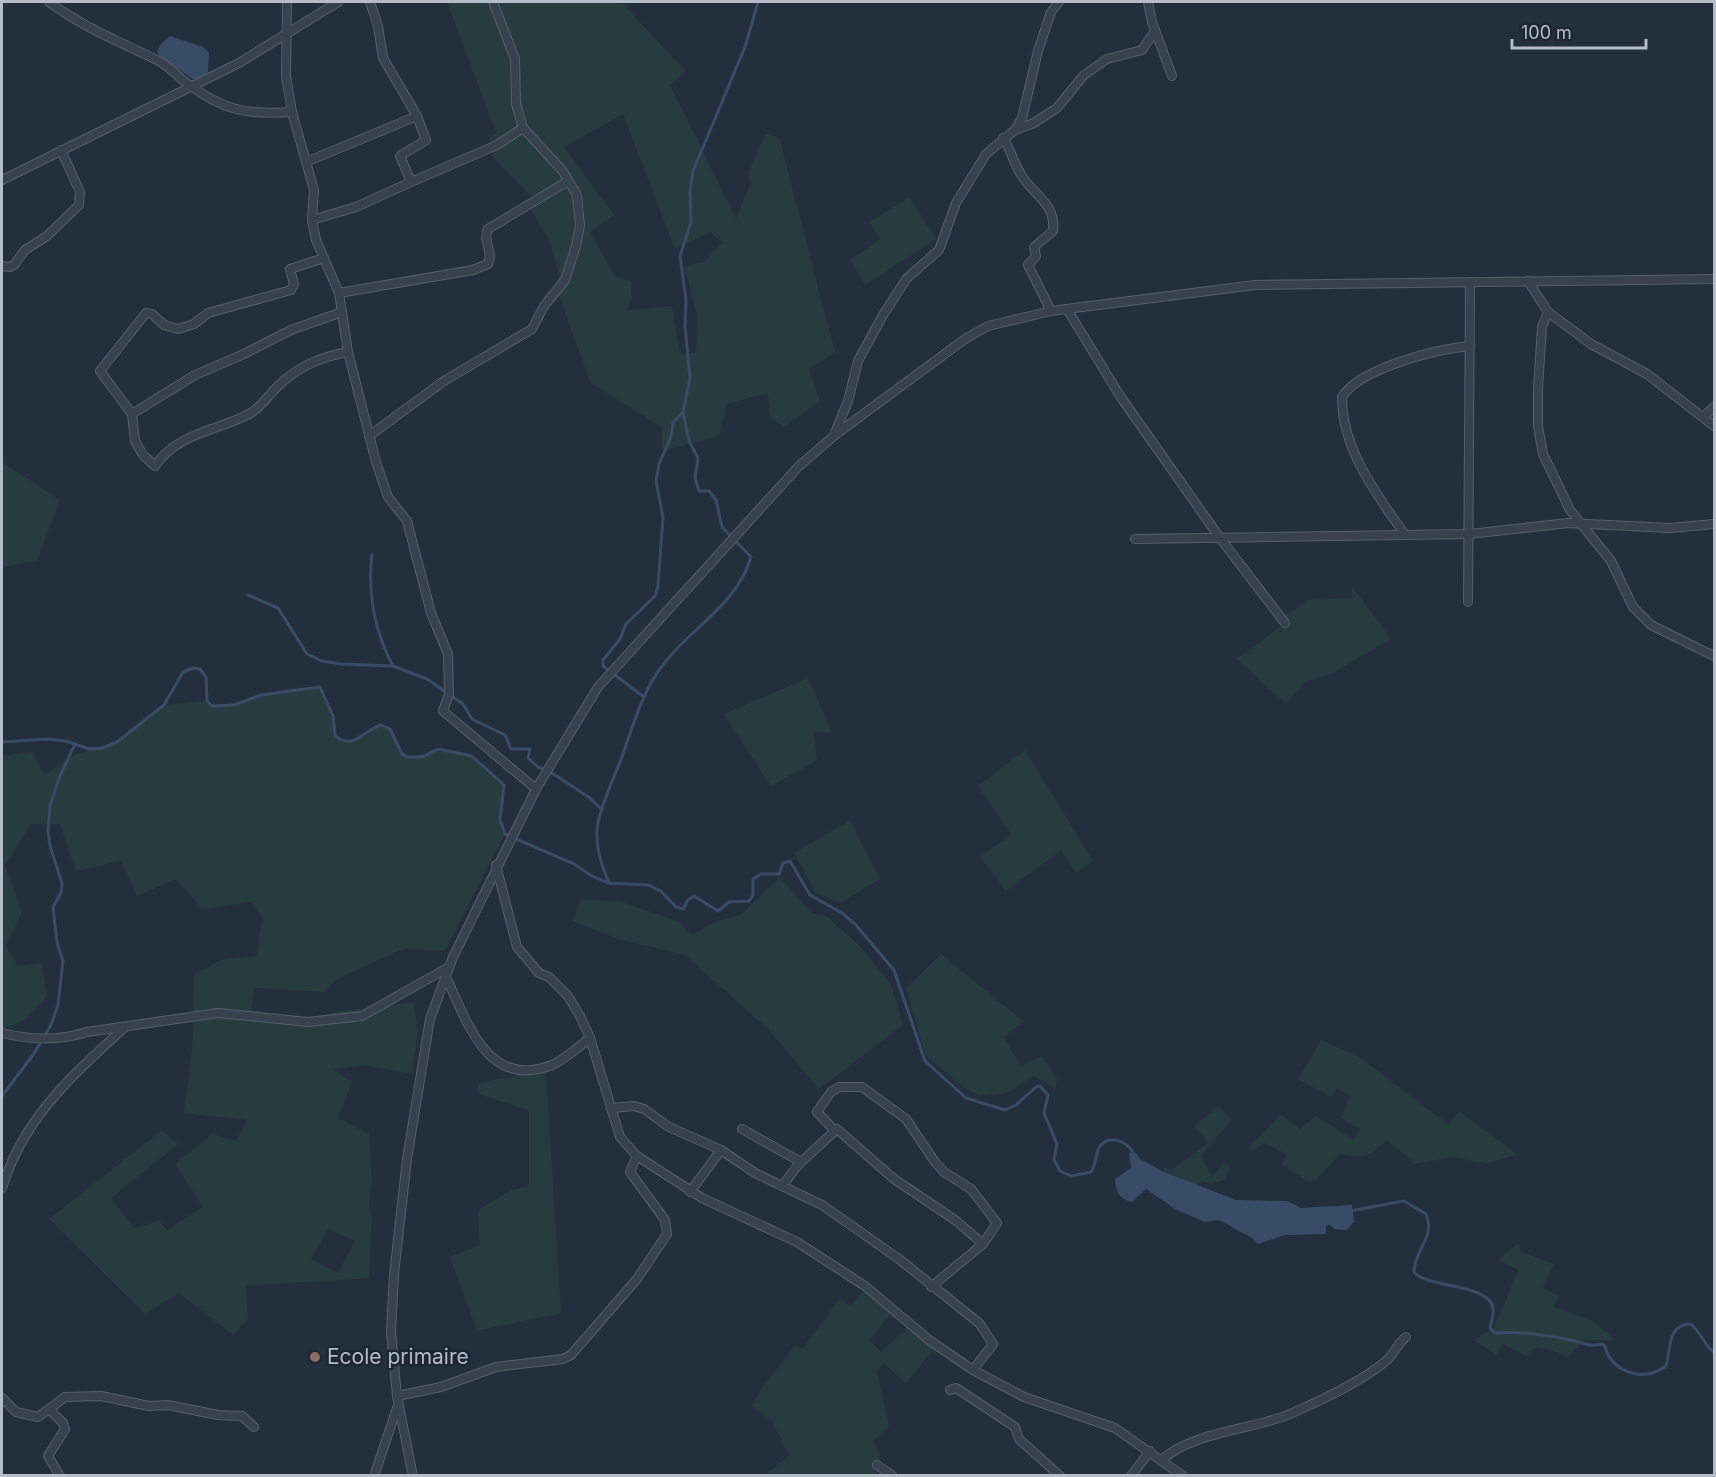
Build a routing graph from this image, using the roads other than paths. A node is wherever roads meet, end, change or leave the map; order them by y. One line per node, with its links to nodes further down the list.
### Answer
1 (49, 2): 11 (street)
2 (287, 2): 9 (street)
3 (338, 2): 9 (street)
4 (370, 2): 13 (street)
5 (494, 2): 14 (street)
6 (1059, 2): 15 (street)
7 (1148, 2): 8 (street)
8 (1155, 31): 10 (street); 15 (street)
9 (287, 34): 11 (street); 12 (street)
10 (1172, 76)
11 (192, 87): 12 (street); 17 (street)
12 (292, 112): 18 (street)
13 (417, 116): 18 (street); 21 (street)
14 (523, 128): 20 (street); 21 (street)
15 (1015, 130): 16 (street)
16 (1003, 138): 30 (street); 39 (street)
17 (61, 150): 19 (street); 24 (street)
18 (306, 162): 22 (street)
19 (2, 180)
20 (568, 181): 28 (street); 40 (street)
21 (411, 182): 22 (street)
22 (312, 220): 23 (street)
23 (324, 258): 28 (street); 36 (street)
24 (2, 266)
25 (1714, 279): 26 (street)
26 (1528, 281): 27 (street); 32 (street)
27 (1470, 282): 29 (street); 33 (street)
28 (339, 293): 31 (street)
29 (1067, 309): 30 (street); 45 (street)
30 (1052, 311): 39 (street)
31 (342, 312): 34 (street); 36 (street)
32 (1548, 312): 37 (street); 41 (street)
33 (1470, 346): 43 (street); 44 (street)
34 (348, 352): 36 (street); 40 (street)
35 (1714, 407): 37 (street)
36 (132, 414)
37 (1703, 417): 38 (street)
38 (1714, 426)
39 (835, 435): 50 (street)
40 (369, 436): 50 (street)
41 (1579, 523): 42 (street); 43 (street); 49 (street)
42 (1714, 524)
43 (1469, 534): 44 (street); 47 (street)
44 (1405, 535): 45 (street)
45 (1220, 538): 46 (street); 48 (street)
46 (1135, 539)
47 (1468, 602)
48 (1285, 623)
49 (1714, 656)
50 (537, 789): 51 (street)
51 (496, 865): 52 (street); 56 (street)
52 (449, 967): 53 (street); 54 (street)
53 (446, 977): 56 (street); 72 (street)
54 (126, 1027): 55 (street); 64 (street)
55 (2, 1033)
56 (590, 1038): 57 (street)
57 (611, 1108): 60 (street); 61 (street)
58 (742, 1129): 62 (street)
59 (834, 1130): 62 (street); 66 (street); 66 (street)
60 (722, 1150): 63 (street); 65 (street)
61 (637, 1156): 65 (street); 72 (street)
62 (801, 1162): 63 (street)
63 (783, 1185): 67 (street)
64 (2, 1188)
65 (690, 1192): 69 (street)
66 (983, 1244): 67 (street)
67 (932, 1287): 69 (street)
68 (1406, 1337): 76 (street)
69 (973, 1370): 75 (street)
70 (950, 1390): 82 (street)
71 (2, 1398): 73 (street)
72 (398, 1400): 79 (street); 80 (street)
73 (49, 1409): 74 (street); 78 (street)
74 (254, 1427)
75 (1150, 1451): 76 (street); 83 (street)
76 (1162, 1461): 84 (street)
77 (877, 1465): 81 (street)
78 (60, 1476)
79 (374, 1476)
80 (412, 1476)
81 (893, 1476)
82 (1060, 1476)
83 (1131, 1476)
84 (1183, 1476)

